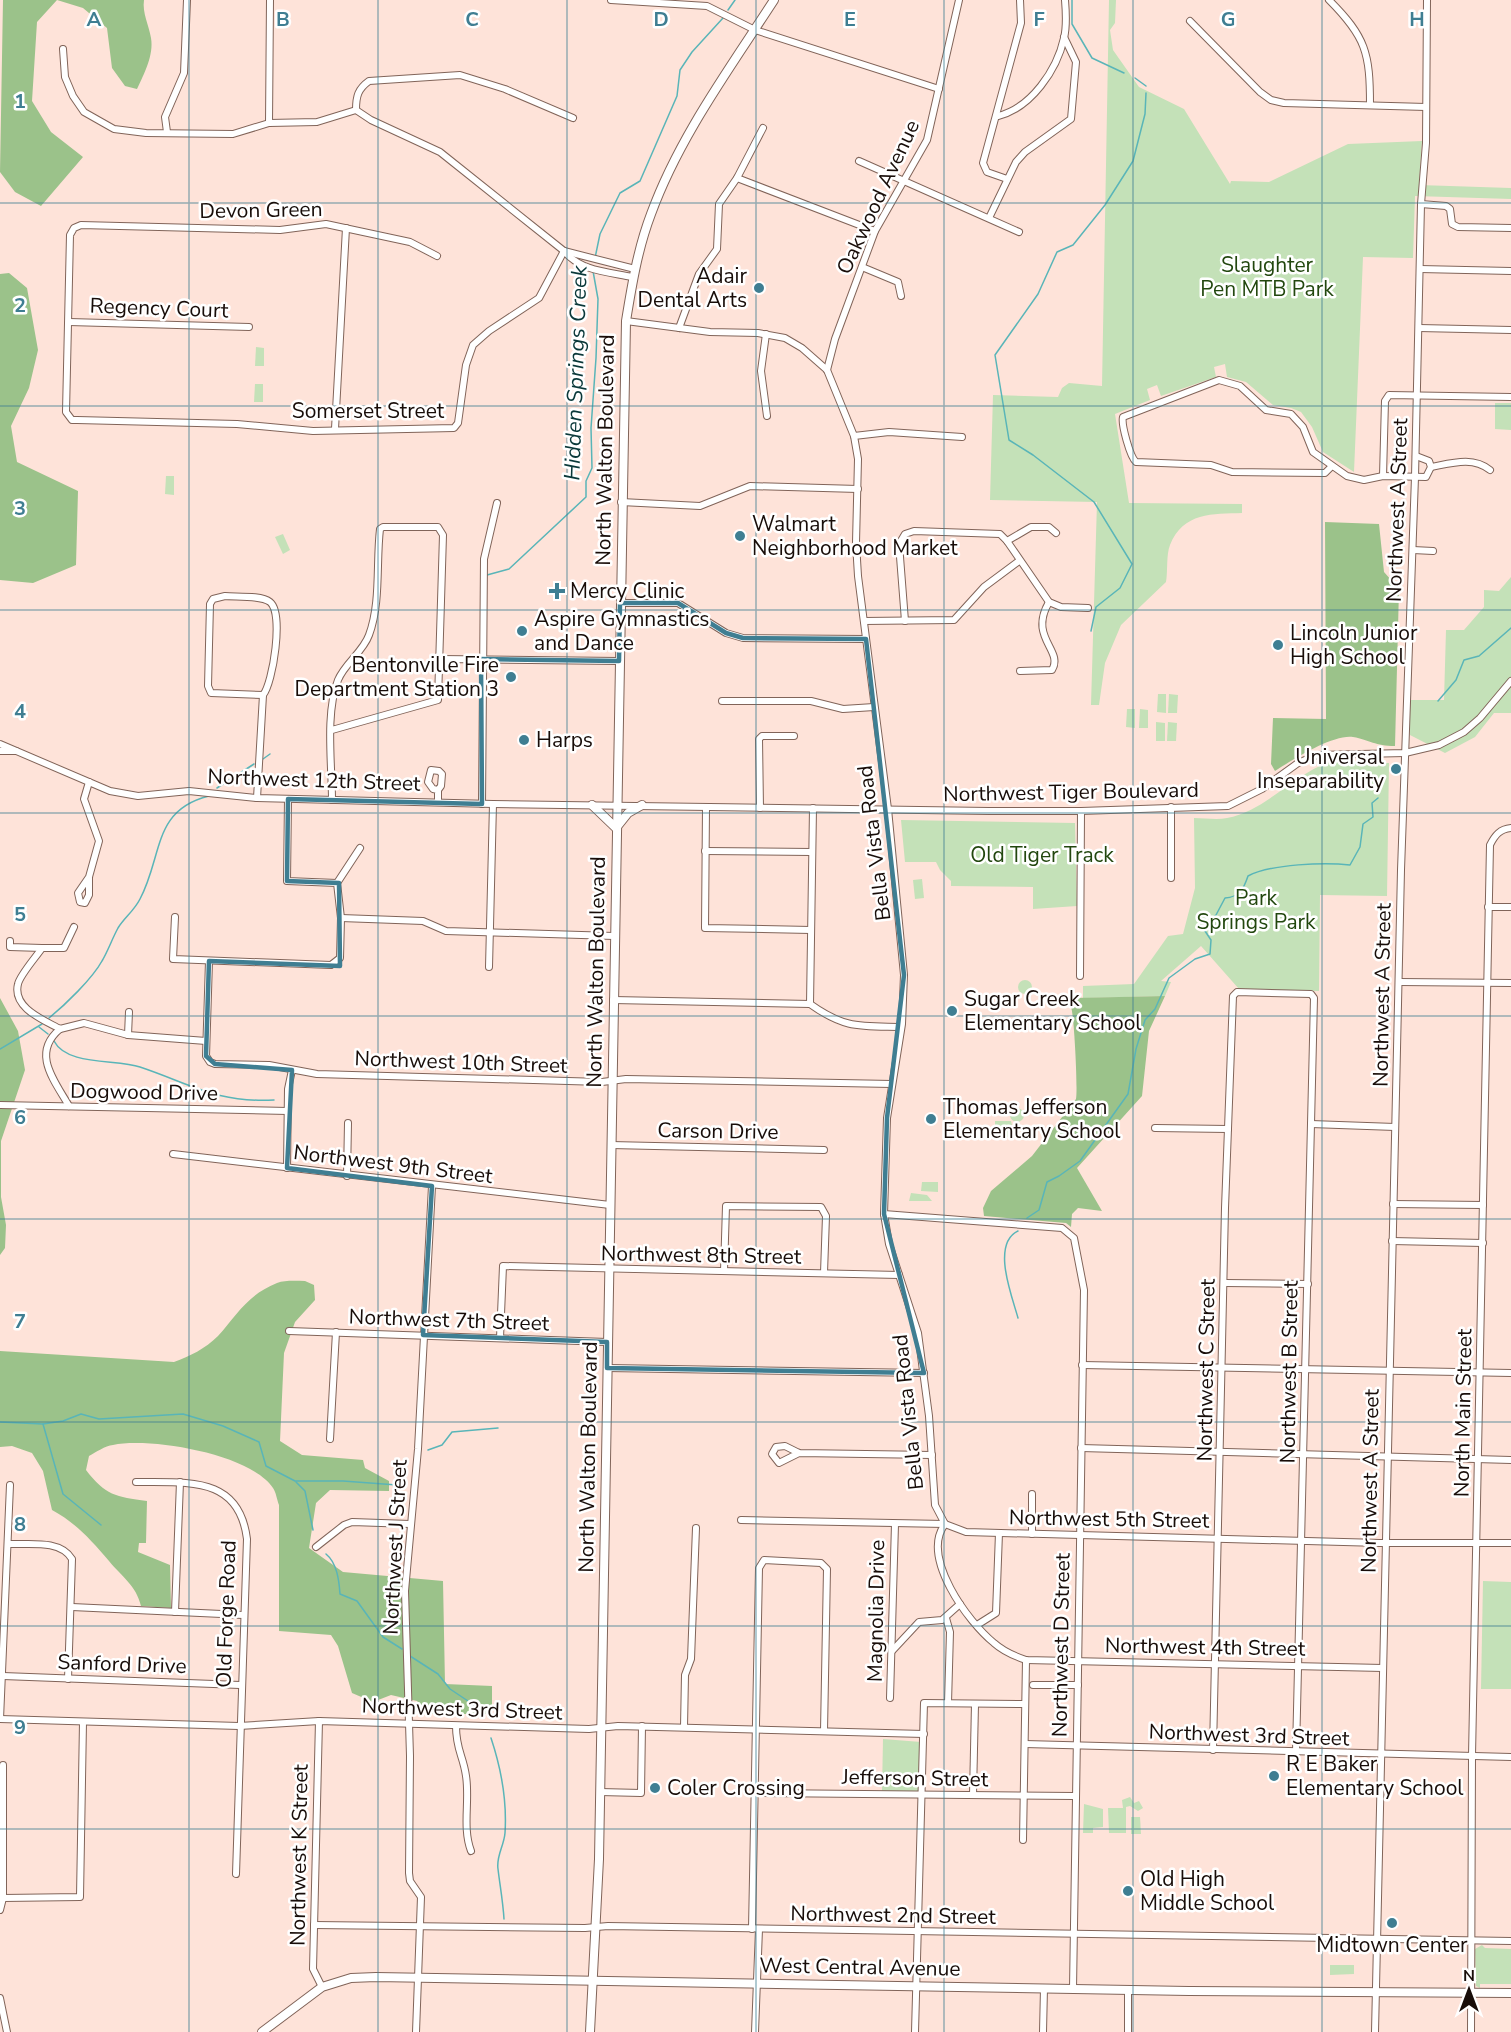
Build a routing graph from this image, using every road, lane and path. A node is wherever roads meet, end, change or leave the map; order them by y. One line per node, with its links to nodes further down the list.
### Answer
1 (187, 0): 23 (street)
2 (270, 0): 21 (street)
3 (611, 0): 10 (street)
4 (774, 0): 12 (main road, North Walton Boulevard)
5 (959, 0): 15 (street, Oakwood Avenue)
6 (1020, 0): 19 (street)
7 (1065, 0): 13 (street)
8 (1329, 0): 16 (street)
9 (1427, 0): 17 (street, Northwest A Street)
10 (639, 2): 12 (street)
11 (1190, 21): 16 (street)
12 (755, 30): 15 (street); 39 (main road, North Walton Boulevard)
13 (1064, 36): 19 (street); 26 (street)
14 (63, 49): 23 (street)
15 (939, 89): 27 (street, Oakwood Avenue)
16 (1370, 105): 17 (street)
17 (1426, 107): 28 (street, Northwest A Street)
18 (356, 110): 20 (street); 21 (street); 34 (street)
19 (998, 116): 26 (street)
20 (573, 118)
21 (269, 123): 23 (street)
22 (763, 128): 25 (street)
23 (167, 132)
24 (859, 161): 27 (street)
25 (737, 178): 32 (street); 44 (street)
26 (1007, 179): 29 (street)
27 (905, 180): 29 (street); 32 (street, Oakwood Avenue)
28 (1421, 204): 31 (street); 37 (street, Northwest A Street)
29 (989, 218): 33 (street)
30 (346, 228): 35 (street, Devon Green); 42 (street, Devon Green); 52 (street)
31 (1511, 228)
32 (875, 231): 36 (street, Oakwood Avenue)
33 (1019, 232)
34 (564, 251): 39 (street); 39 (street); 52 (street, Somerset Street)
35 (437, 256)
36 (862, 267): 40 (street); 48 (street, Oakwood Avenue)
37 (1420, 269): 38 (street); 45 (street, Northwest A Street)
38 (1511, 271)
39 (634, 273): 41 (main road, North Walton Boulevard)
40 (901, 296)
41 (626, 321): 44 (street, Bella Vista Road); 62 (main road, North Walton Boulevard)
42 (69, 322): 43 (street, Regency Court); 52 (street, Somerset Street)
43 (249, 327)
44 (679, 328): 47 (street, Bella Vista Road)
45 (1419, 328): 46 (street); 49 (street, Northwest A Street)
46 (1511, 330)
47 (766, 334): 48 (street, Bella Vista Road); 51 (street)
48 (827, 370): 53 (street, Bella Vista Road)
49 (1418, 396): 50 (street); 55 (street, Northwest A Street); 59 (street)
50 (1511, 397)
51 (767, 416)
52 (335, 429)
53 (854, 436): 54 (street); 61 (street, Bella Vista Road)
54 (962, 437)
55 (1416, 456): 57 (street); 60 (street, Northwest A Street)
56 (1331, 467): 56 (street); 59 (street)
57 (1431, 467): 58 (street); 60 (street)
58 (1490, 470)
59 (1383, 476): 60 (street)
60 (1415, 477): 66 (street, Northwest A Street)
61 (858, 489): 62 (street); 72 (street, Bella Vista Road)
62 (621, 502): 70 (main road, North Walton Boulevard)
63 (497, 503): 76 (street)
64 (1056, 533): 65 (street)
65 (1007, 541): 68 (street); 73 (street)
66 (1413, 550): 67 (street); 88 (street, Northwest A Street)
67 (1433, 551)
68 (1019, 561): 69 (street); 73 (street)
69 (1049, 602): 71 (street); 78 (street)
70 (620, 603): 74 (street); 77 (main road, North Walton Boulevard)
71 (1088, 608)
72 (864, 621): 73 (street); 74 (street, Bella Vista Road)
73 (905, 621)
74 (866, 639): 82 (street, Bella Vista Road)
75 (440, 658): 76 (street); 83 (street); 83 (street)
76 (481, 659): 77 (street); 95 (street)
77 (619, 661): 97 (main road, North Walton Boulevard)
78 (1020, 671)
79 (1511, 681): 88 (street, Northwest Tiger Boulevard)
80 (263, 695): 80 (street); 91 (street)
81 (722, 701): 82 (street)
82 (874, 707): 104 (street, Bella Vista Road)
83 (332, 730): 93 (street)
84 (794, 736): 102 (street)
85 (0, 744): 86 (street, Northwest 12th Street)
86 (19, 751): 87 (street); 89 (street, Northwest 12th Street)
87 (0, 752)
88 (1405, 753): 101 (street, Northwest Tiger Boulevard); 127 (street, Northwest A Street)
89 (89, 782): 91 (street, Northwest 12th Street); 111 (street)
90 (438, 790): 94 (street)
91 (257, 798): 92 (street, Northwest 12th Street)
92 (288, 799): 93 (street, Northwest 12th Street); 113 (street)
93 (332, 800): 94 (street, Northwest 12th Street)
94 (438, 802): 95 (street, Northwest 12th Street)
95 (482, 804): 96 (street, Northwest 12th Street)
96 (493, 804): 98 (street, Northwest 12th Street); 120 (street)
97 (616, 804): 98 (street, Northwest 12th Street); 99 (street, Northwest Tiger Boulevard); 106 (main road, North Walton Boulevard)
98 (592, 805): 106 (main road)
99 (642, 805): 100 (street, Northwest Tiger Boulevard); 106 (main road)
100 (706, 807): 102 (street, Northwest Tiger Boulevard); 109 (street)
101 (1171, 807): 105 (street, Northwest Tiger Boulevard); 112 (street)
102 (760, 808): 103 (street, Northwest Tiger Boulevard)
103 (813, 808): 104 (street, Northwest Tiger Boulevard); 110 (street)
104 (888, 809): 105 (street, Northwest Tiger Boulevard); 134 (street, Bella Vista Road)
105 (1081, 811): 126 (street)
106 (616, 828): 121 (main road, North Walton Boulevard)
107 (1511, 828): 114 (street, North Main Street)
108 (360, 848): 113 (street)
109 (705, 851): 110 (street); 119 (street)
110 (812, 852): 119 (street)
111 (89, 878)
112 (1171, 878)
113 (337, 882): 117 (street)
114 (1488, 907): 115 (street); 128 (street, North Main Street)
115 (1511, 907)
116 (175, 917): 124 (street)
117 (341, 918): 120 (street); 124 (street)
118 (74, 927): 123 (street)
119 (810, 930): 132 (street)
120 (490, 934): 121 (street); 125 (street)
121 (614, 936): 131 (main road, North Walton Boulevard)
122 (10, 941): 123 (street)
123 (42, 948): 135 (street)
124 (209, 961): 137 (street)
125 (489, 967)
126 (1080, 976)
127 (1400, 982): 128 (street); 146 (street, Northwest A Street)
128 (1486, 982): 129 (street); 157 (street, North Main Street)
129 (1511, 983)
130 (1237, 992): 145 (street, Northwest B Street); 148 (street, Northwest C Street)
131 (613, 1000): 132 (street); 139 (main road, North Walton Boulevard)
132 (810, 1004): 134 (street)
133 (129, 1012): 136 (street)
134 (901, 1027): 140 (street, Bella Vista Road)
135 (60, 1029): 136 (street); 142 (street)
136 (128, 1035): 137 (street)
137 (206, 1041): 138 (street, Northwest 10th Street)
138 (292, 1070): 139 (street, Northwest 10th Street); 143 (street)
139 (612, 1081): 140 (street, Northwest 10th Street); 149 (main road, North Walton Boulevard)
140 (892, 1084): 158 (street, Bella Vista Road)
141 (0, 1105): 142 (street, Dogwood Drive)
142 (69, 1107): 143 (street, Dogwood Drive)
143 (288, 1111): 152 (street)
144 (348, 1123): 153 (street)
145 (1311, 1124): 146 (street); 166 (street, Northwest B Street)
146 (1395, 1127): 155 (street, Northwest A Street)
147 (1155, 1128): 148 (street)
148 (1228, 1129): 165 (street, Northwest C Street)
149 (611, 1145): 150 (street, Carson Drive); 156 (main road, North Walton Boulevard)
150 (824, 1150)
151 (173, 1154): 152 (street, Northwest 9th Street)
152 (287, 1168): 153 (street, Northwest 9th Street)
153 (347, 1176): 154 (street, Northwest 9th Street)
154 (432, 1186): 156 (street, Northwest 9th Street); 169 (street, Northwest J Street)
155 (1393, 1204): 157 (street); 159 (street, Northwest A Street)
156 (610, 1205): 161 (main road, North Walton Boulevard)
157 (1483, 1205): 160 (street, North Main Street)
158 (884, 1214): 164 (street, Bella Vista Road); 172 (street, Northwest D Street)
159 (1392, 1241): 160 (street); 176 (street, Northwest A Street)
160 (1483, 1244): 177 (street, North Main Street)
161 (609, 1269): 162 (street, Northwest 8th Street); 170 (street, Northwest 8th Street); 171 (main road, North Walton Boulevard)
162 (724, 1271): 163 (street, Northwest 8th Street); 163 (street)
163 (824, 1273): 164 (street, Northwest 8th Street)
164 (899, 1275): 178 (street, Bella Vista Road)
165 (1225, 1283): 166 (street); 174 (street, Northwest C Street)
166 (1308, 1284): 175 (street, Northwest B Street)
167 (290, 1330): 168 (street, Northwest 7th Street)
168 (336, 1332): 169 (street, Northwest 7th Street); 180 (street)
169 (423, 1335): 170 (street, Northwest 7th Street); 194 (street, Northwest J Street)
170 (500, 1338): 171 (street, Northwest 7th Street)
171 (608, 1342): 173 (main road, North Walton Boulevard)
172 (1082, 1365): 174 (street); 181 (street, Northwest D Street)
173 (607, 1368): 178 (street); 236 (main road, North Walton Boulevard)
174 (1223, 1368): 175 (street); 182 (street, Northwest C Street)
175 (1306, 1369): 176 (street); 184 (street, Northwest B Street)
176 (1389, 1371): 177 (street); 186 (street, Northwest A Street)
177 (1481, 1372): 179 (street); 187 (street, North Main Street)
178 (924, 1373): 185 (street, Bella Vista Road)
179 (1511, 1373)
180 (330, 1439)
181 (1081, 1448): 182 (street); 200 (street, Northwest D Street)
182 (1221, 1452): 184 (street); 201 (street, Northwest C Street)
183 (799, 1454): 185 (street)
184 (1304, 1454): 186 (street); 202 (street, Northwest B Street)
185 (932, 1455): 196 (street, Bella Vista Road)
186 (1387, 1456): 187 (street); 203 (street, Northwest A Street)
187 (1479, 1459): 188 (street); 205 (street, North Main Street)
188 (1511, 1460)
189 (136, 1482): 190 (street, Old Forge Road)
190 (180, 1482): 210 (street); 211 (street, Old Forge Road)
191 (10, 1485): 204 (street)
192 (1032, 1494): 199 (street)
193 (741, 1520): 195 (street, Northwest 5th Street)
194 (410, 1524): 207 (street); 232 (street, Northwest J Street)
195 (895, 1524): 196 (street, Northwest 5th Street); 214 (street, Magnolia Drive)
196 (945, 1524): 198 (street, Northwest 5th Street); 208 (street)
197 (696, 1528): 237 (street)
198 (999, 1533): 199 (street, Northwest 5th Street); 213 (street)
199 (1032, 1534): 200 (street, Northwest 5th Street)
200 (1080, 1535): 201 (street, Northwest 5th Street); 216 (street, Northwest D Street)
201 (1218, 1539): 202 (street, Northwest 5th Street); 217 (street, Northwest C Street)
202 (1301, 1541): 203 (street, Northwest 5th Street); 218 (street, Northwest B Street)
203 (1385, 1543): 205 (street, Northwest 5th Street); 219 (street, Northwest A Street)
204 (8, 1544): 209 (street); 220 (street)
205 (1477, 1544): 206 (street, Northwest 5th Street); 246 (street, North Main Street)
206 (1510, 1544)
207 (316, 1547)
208 (960, 1604): 212 (street); 213 (street)
209 (72, 1607): 210 (street); 221 (street)
210 (175, 1612): 211 (street)
211 (243, 1615): 222 (street, Old Forge Road)
212 (946, 1618): 214 (street); 226 (street)
213 (977, 1624): 215 (street)
214 (892, 1651): 225 (street, Magnolia Drive)
215 (1026, 1660): 216 (street, Northwest 4th Street); 228 (street)
216 (1079, 1660): 217 (street, Northwest 4th Street); 224 (street, Northwest D Street)
217 (1215, 1664): 218 (street, Northwest 4th Street); 243 (street, Northwest C Street)
218 (1298, 1665): 219 (street, Northwest 4th Street); 244 (street, Northwest B Street)
219 (1383, 1668): 245 (street, Northwest A Street)
220 (3, 1677): 221 (street, Sanford Drive); 229 (street)
221 (68, 1679): 222 (street, Sanford Drive)
222 (240, 1685): 233 (street, Old Forge Road)
223 (1033, 1685): 224 (street)
224 (1078, 1685): 242 (street, Northwest D Street)
225 (890, 1698)
226 (948, 1703): 227 (street); 240 (street)
227 (975, 1704): 228 (street); 252 (street)
228 (1025, 1704): 241 (street)
229 (0, 1719): 231 (street, Northwest 3rd Street)
230 (318, 1721): 232 (street, Northwest 3rd Street); 233 (street, Northwest 3rd Street); 260 (street, Northwest K Street)
231 (83, 1722): 233 (street, Northwest 3rd Street); 258 (street)
232 (407, 1724): 234 (street, Northwest 3rd Street); 261 (street, Northwest J Street)
233 (240, 1726): 257 (street, Old Forge Road)
234 (456, 1726): 236 (street, Northwest 3rd Street); 256 (street)
235 (642, 1726): 236 (street, Northwest 3rd Street); 237 (street, Northwest 3rd Street); 249 (street)
236 (601, 1727): 249 (main road, North Walton Boulevard)
237 (684, 1727): 238 (street, Northwest 3rd Street)
238 (756, 1730): 239 (street, Northwest 3rd Street); 239 (street); 250 (street)
239 (824, 1731): 240 (street, Northwest 3rd Street)
240 (924, 1734): 251 (street)
241 (1025, 1744): 242 (street, Northwest 3rd Street); 253 (street)
242 (1075, 1746): 243 (street, Northwest 3rd Street); 254 (street, Northwest D Street)
243 (1213, 1750): 244 (street, Northwest 3rd Street)
244 (1296, 1752): 245 (street, Northwest 3rd Street)
245 (1380, 1755): 246 (street, Northwest 3rd Street); 266 (street, Northwest A Street)
246 (1472, 1756): 247 (street, Northwest 3rd Street); 267 (street, North Main Street)
247 (1511, 1757)
248 (3, 1765): 258 (street)
249 (600, 1792): 262 (main road, North Walton Boulevard)
250 (756, 1793): 251 (street, Jefferson Street); 263 (street)
251 (922, 1794): 252 (street, Jefferson Street); 264 (street)
252 (973, 1795): 253 (street, Jefferson Street)
253 (1023, 1796): 254 (street, Jefferson Street); 255 (street)
254 (1074, 1796): 265 (street, Northwest D Street)
255 (1023, 1840)
256 (471, 1851)
257 (236, 1874)
258 (3, 1898): 259 (street)
259 (0, 1910)
260 (314, 1925): 261 (street, Northwest 2nd Street); 273 (street, Northwest K Street)
261 (420, 1926): 262 (street, Northwest 2nd Street); 269 (street, Northwest J Street)
262 (596, 1927): 263 (street, Northwest 2nd Street); 270 (main road, North Walton Boulevard)
263 (755, 1929): 264 (street, Northwest 2nd Street); 271 (street)
264 (918, 1932): 265 (street, Northwest 2nd Street); 272 (street)
265 (1072, 1934): 266 (street, Northwest 2nd Street); 275 (street, Northwest D Street)
266 (1377, 1938): 267 (street, Northwest 2nd Street); 277 (street, Northwest A Street)
267 (1472, 1940): 268 (street, Northwest 2nd Street); 278 (street, North Main Street)
268 (1511, 1941)
269 (417, 1978): 270 (main road, West Central Avenue); 273 (main road, West Central Avenue); 284 (street, Northwest J Street)
270 (594, 1980): 271 (main road, West Central Avenue); 285 (main road, North Walton Boulevard)
271 (756, 1984): 272 (main road, West Central Avenue); 286 (street)
272 (916, 1986): 274 (main road, West Central Avenue); 287 (street)
273 (322, 1987): 283 (main road, West Central Avenue)
274 (1044, 1988): 275 (main road, West Central Avenue); 288 (street)
275 (1073, 1989): 276 (main road, West Central Avenue)
276 (1128, 1990): 277 (main road, West Central Avenue); 289 (street)
277 (1376, 1992): 278 (main road, West Central Avenue); 290 (street, Northwest A Street)
278 (1471, 1993): 279 (main road, West Central Avenue); 291 (street, North Main Street)
279 (1511, 1993)
280 (0, 1998): 281 (street)
281 (2, 2017): 282 (street)
282 (7, 2032)
283 (264, 2032)
284 (416, 2032)
285 (590, 2032)
286 (756, 2032)
287 (915, 2032)
288 (1043, 2032)
289 (1128, 2032)
290 (1375, 2032)
291 (1470, 2032)

